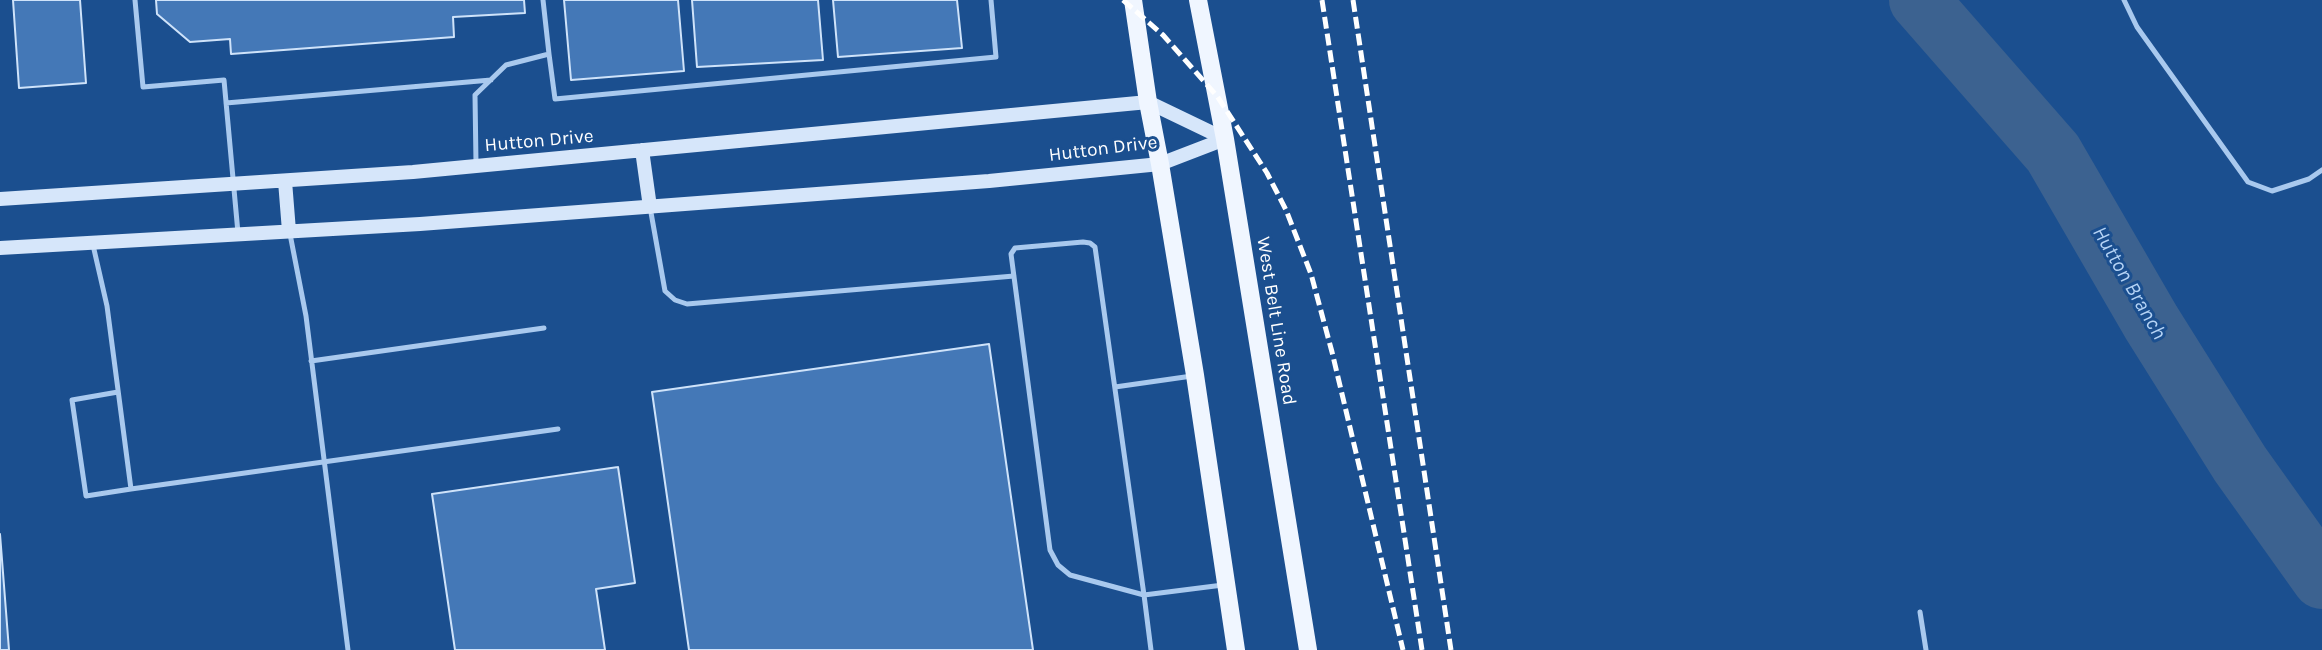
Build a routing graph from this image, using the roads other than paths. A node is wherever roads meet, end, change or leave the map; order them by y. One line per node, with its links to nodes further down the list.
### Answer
1 (135, 0): 10 (lane)
2 (543, 0): 7 (lane)
3 (991, 0): 7 (lane)
4 (1133, 0): 9 (main road)
5 (1198, 0): 11 (main road, West Belt Line Road)
6 (2124, 0): 15 (lane)
7 (549, 54): 8 (lane)
8 (491, 80): 10 (lane); 14 (lane)
9 (1148, 102): 11 (street, Hutton Drive); 12 (street, Hutton Drive); 13 (main road)
10 (226, 103): 17 (lane)
11 (1225, 139): 13 (street, Hutton Drive); 39 (main road, West Belt Line Road)
12 (642, 150): 14 (street, Hutton Drive); 19 (street)
13 (1160, 164): 19 (street, Hutton Drive); 27 (main road)
14 (476, 166): 16 (street, Hutton Drive)
15 (2322, 170)
16 (285, 181): 17 (street, Hutton Drive); 20 (street)
17 (234, 184): 18 (street, Hutton Drive); 21 (lane)
18 (0, 199)
19 (650, 207): 20 (street, Hutton Drive); 24 (lane)
20 (289, 231): 21 (street, Hutton Drive); 26 (lane)
21 (238, 234): 22 (street, Hutton Drive)
22 (93, 242): 23 (street, Hutton Drive); 29 (lane)
23 (0, 247)
24 (1014, 276): 28 (lane); 34 (lane)
25 (544, 328): 26 (lane)
26 (311, 361): 31 (lane)
27 (1195, 375): 28 (lane); 33 (main road)
28 (1115, 387): 34 (lane)
29 (118, 392): 32 (lane); 32 (lane)
30 (558, 429): 31 (lane)
31 (324, 463): 32 (lane); 36 (lane)
32 (131, 489)
33 (1227, 584): 34 (lane); 38 (main road)
34 (1144, 595): 37 (lane)
35 (1920, 612): 40 (lane)
36 (348, 650)
37 (1151, 650)
38 (1236, 650)
39 (1308, 650)
40 (1926, 650)

